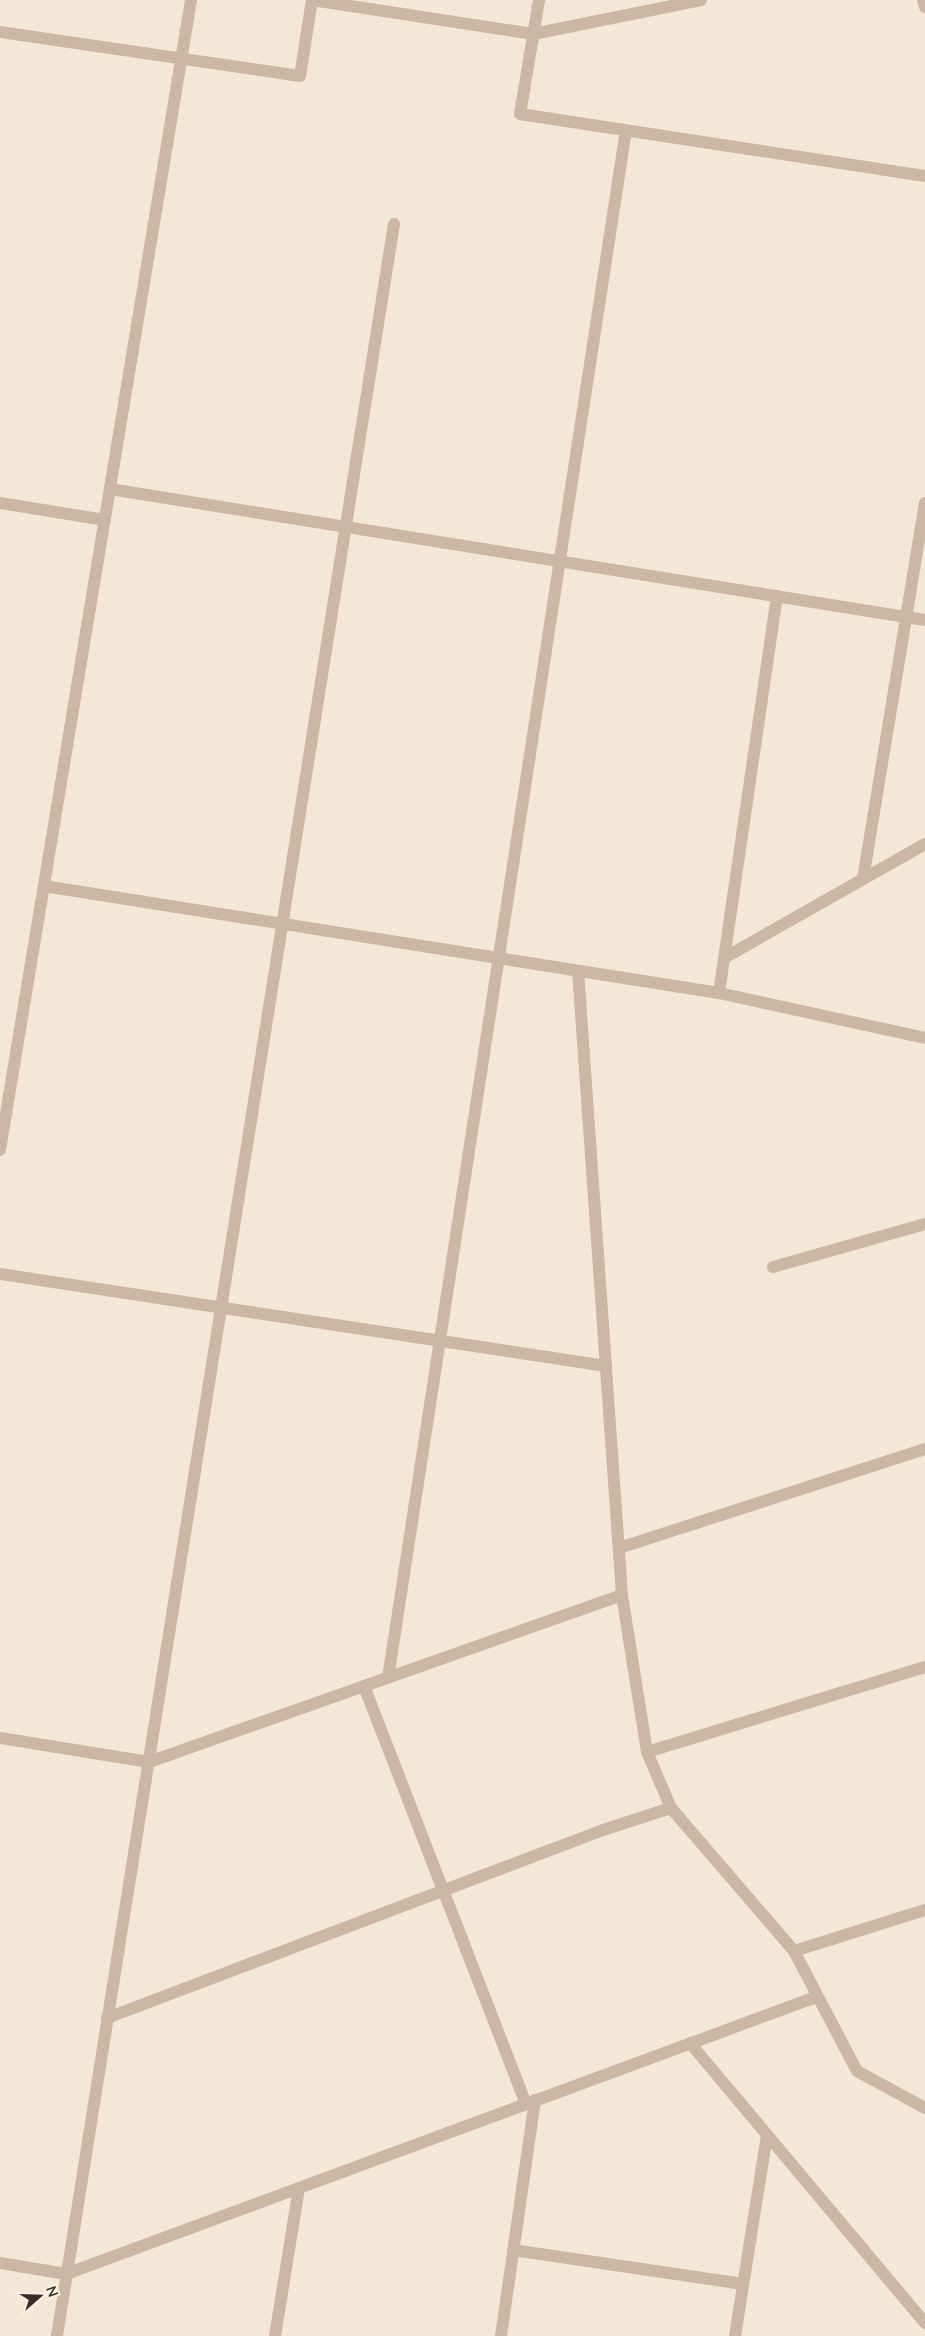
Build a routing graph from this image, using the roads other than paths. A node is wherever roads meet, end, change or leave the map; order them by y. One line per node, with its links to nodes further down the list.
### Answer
1 (191, 0): 9 (street)
2 (312, 0): 8 (street); 9 (street)
3 (539, 0): 8 (street)
4 (701, 0): 8 (street)
5 (923, 0): 6 (street)
6 (925, 7)
7 (0, 32): 9 (street)
8 (533, 34): 10 (street)
9 (182, 58): 13 (street)
10 (626, 130): 11 (street); 18 (street)
11 (925, 176)
12 (394, 224): 17 (street)
13 (110, 489): 16 (street); 17 (street)
14 (925, 502): 20 (street)
15 (0, 503): 16 (street)
16 (105, 520): 24 (street)
17 (346, 527): 18 (street); 25 (street)
18 (560, 561): 19 (street); 26 (street)
19 (777, 596): 20 (street); 27 (street)
20 (906, 617): 21 (street); 23 (street)
21 (925, 620)
22 (925, 844): 23 (street)
23 (863, 879): 27 (street)
24 (44, 886): 25 (street); 31 (street)
25 (282, 924): 26 (street); 35 (street)
26 (499, 958): 28 (street); 36 (street)
27 (724, 958): 29 (street)
28 (578, 971): 29 (street); 37 (street)
29 (719, 993): 30 (street)
30 (925, 1038)
31 (0, 1150)
32 (925, 1224): 33 (street)
33 (773, 1267)
34 (0, 1274): 35 (street)
35 (222, 1308): 36 (street); 46 (street)
36 (440, 1341): 37 (street); 42 (street)
37 (606, 1366): 39 (street)
38 (925, 1449): 39 (street)
39 (619, 1548): 40 (street)
40 (622, 1595): 42 (street); 45 (street)
41 (925, 1667): 45 (street)
42 (388, 1678): 43 (street)
43 (364, 1686): 46 (street); 48 (street)
44 (0, 1738): 46 (street)
45 (647, 1752): 47 (street)
46 (149, 1762): 52 (street)
47 (671, 1808): 48 (street); 50 (street)
48 (444, 1891): 52 (street); 54 (street)
49 (925, 1910): 50 (street)
50 (794, 1951): 51 (street)
51 (816, 1997): 53 (street); 55 (street)
52 (107, 2018): 60 (street)
53 (690, 2043): 54 (street); 56 (street)
54 (531, 2102): 57 (street); 58 (street)
55 (925, 2108)
56 (767, 2135): 61 (street); 62 (street)
57 (299, 2188): 60 (street); 64 (street)
58 (513, 2250): 61 (street); 65 (street)
59 (0, 2263): 60 (street)
60 (66, 2274): 63 (street)
61 (743, 2284): 66 (street)
62 (925, 2323)
63 (57, 2336)
64 (275, 2336)
65 (501, 2336)
66 (735, 2336)

